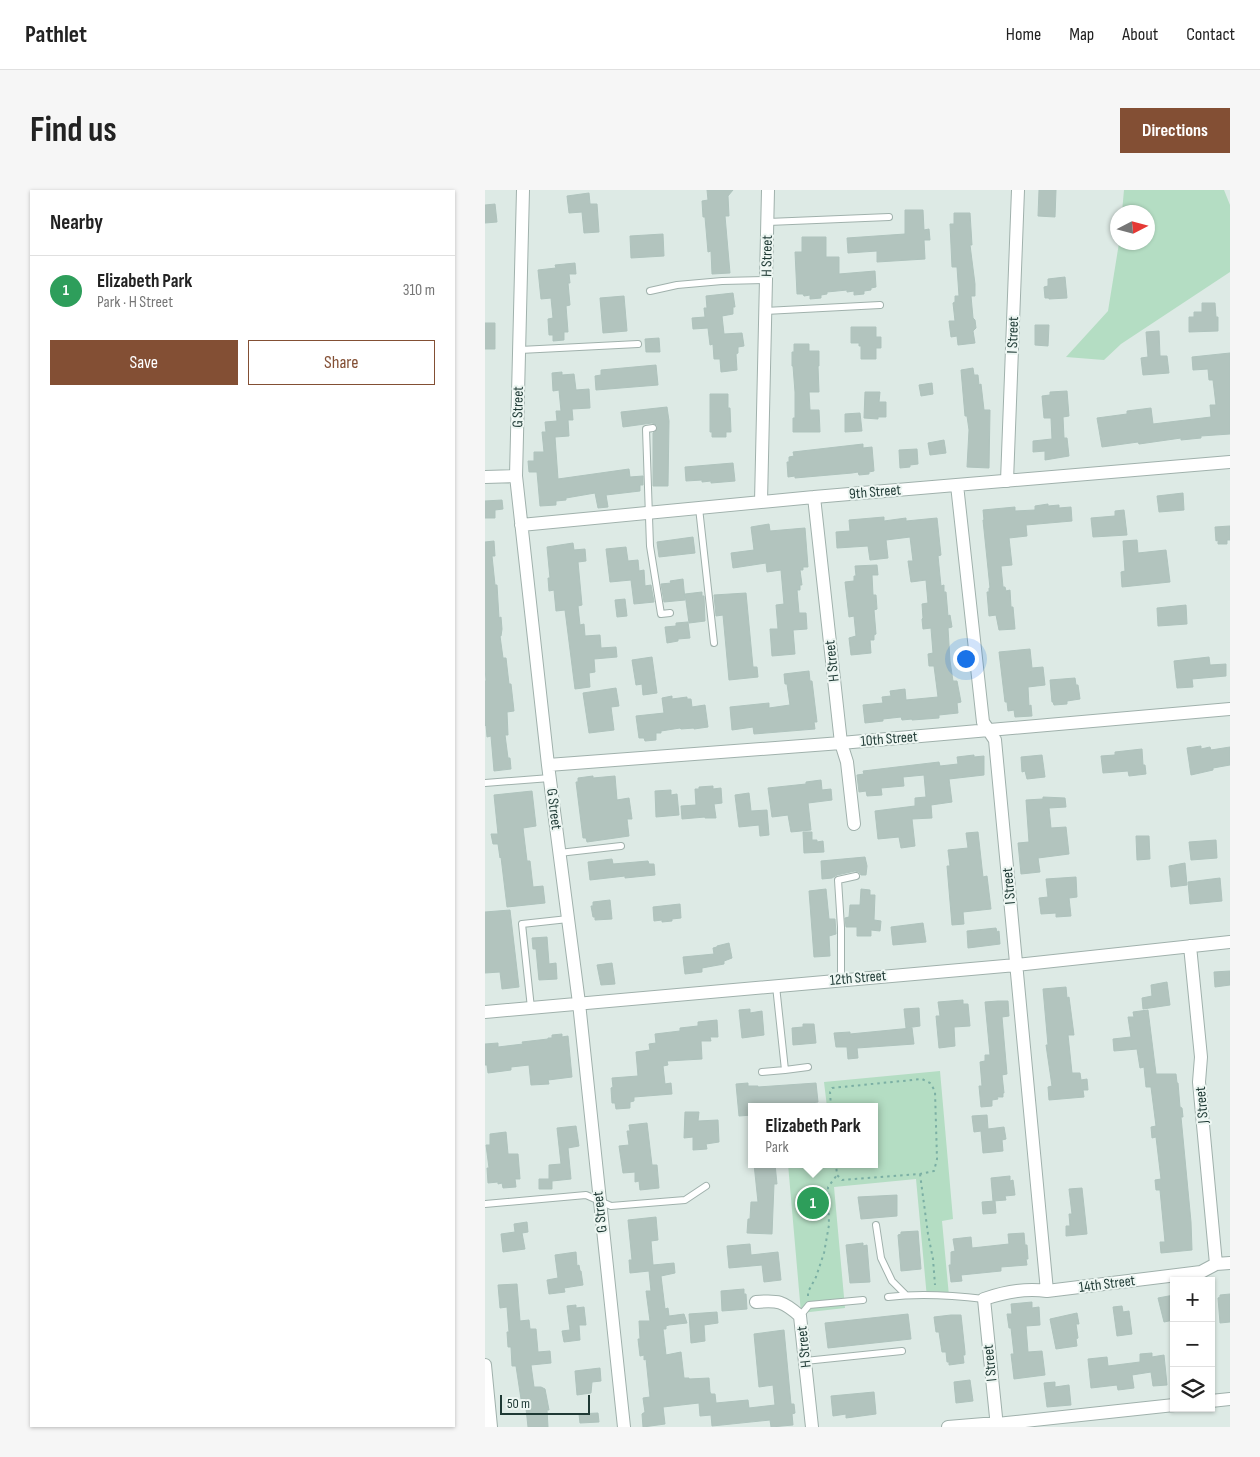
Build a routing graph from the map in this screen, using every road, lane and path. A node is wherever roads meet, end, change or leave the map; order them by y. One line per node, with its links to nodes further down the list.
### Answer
1 (523, 190): 11 (street, G Street)
2 (768, 190): 5 (street, H Street)
3 (1018, 190): 16 (street, I Street)
4 (889, 216): 5 (lane)
5 (767, 222): 6 (street, H Street)
6 (766, 280): 7 (lane); 9 (street, H Street)
7 (651, 290)
8 (880, 305): 9 (lane)
9 (765, 311): 19 (street, H Street)
10 (638, 344): 11 (lane)
11 (519, 350): 14 (street, G Street)
12 (653, 428): 21 (lane)
13 (1230, 462): 16 (street, 9th Street)
14 (517, 476): 15 (street); 22 (street, G Street)
15 (485, 477)
16 (1007, 481): 17 (street, 9th Street)
17 (957, 485): 18 (street, 9th Street); 26 (street, I Street)
18 (814, 497): 19 (street, 9th Street); 27 (street, H Street)
19 (761, 502): 20 (street, 9th Street)
20 (699, 508): 21 (street, 9th Street); 24 (lane)
21 (649, 513): 22 (street, 9th Street); 23 (lane)
22 (521, 525): 28 (street, G Street)
23 (670, 613)
24 (714, 643)
25 (1230, 709): 26 (street, 10th Street)
26 (988, 730): 27 (street, 10th Street); 38 (street, I Street)
27 (841, 743): 28 (street, 10th Street); 31 (street, H Street)
28 (548, 765): 29 (street, G Street)
29 (550, 778): 30 (lane); 33 (street, G Street)
30 (485, 783)
31 (854, 824)
32 (621, 846): 33 (lane)
33 (559, 853): 35 (street, G Street)
34 (856, 876): 39 (lane)
35 (568, 919): 41 (street, G Street); 42 (lane)
36 (1230, 942): 37 (street, 12th Street)
37 (1190, 946): 38 (street, 12th Street); 56 (street, J Street)
38 (1016, 965): 39 (street, 12th Street); 57 (street, I Street)
39 (841, 980): 40 (street, 12th Street)
40 (776, 986): 41 (street, 12th Street); 45 (lane)
41 (579, 1003): 42 (street, 12th Street); 52 (street, G Street)
42 (531, 1008): 43 (street, 12th Street)
43 (485, 1012)
44 (808, 1068): 45 (lane)
45 (785, 1070): 46 (lane)
46 (762, 1072)
47 (831, 1103): 49 (path)
48 (836, 1168): 50 (path)
49 (920, 1174): 50 (path); 59 (path)
50 (837, 1176): 64 (path)
51 (706, 1186): 52 (lane)
52 (599, 1201): 53 (lane); 74 (street, G Street)
53 (485, 1204)
54 (876, 1225): 58 (lane)
55 (1230, 1263): 56 (street, 14th Street)
56 (1216, 1264): 57 (street, 14th Street)
57 (1047, 1292): 61 (street, 14th Street)
58 (906, 1295): 59 (lane); 60 (lane)
59 (936, 1295): 61 (lane)
60 (888, 1297)
61 (983, 1299): 72 (street, I Street)
62 (863, 1300): 64 (lane)
63 (756, 1302): 65 (street, H Street)
64 (809, 1305): 65 (lane)
65 (800, 1316): 67 (street, H Street)
66 (902, 1351): 67 (lane)
67 (805, 1361): 75 (street, H Street)
68 (485, 1365): 73 (street)
69 (1230, 1399): 70 (street)
70 (1215, 1401)
71 (1170, 1405): 72 (street)
72 (997, 1426): 76 (street)
73 (491, 1427)
74 (624, 1427)
75 (812, 1427)
76 (948, 1427)

